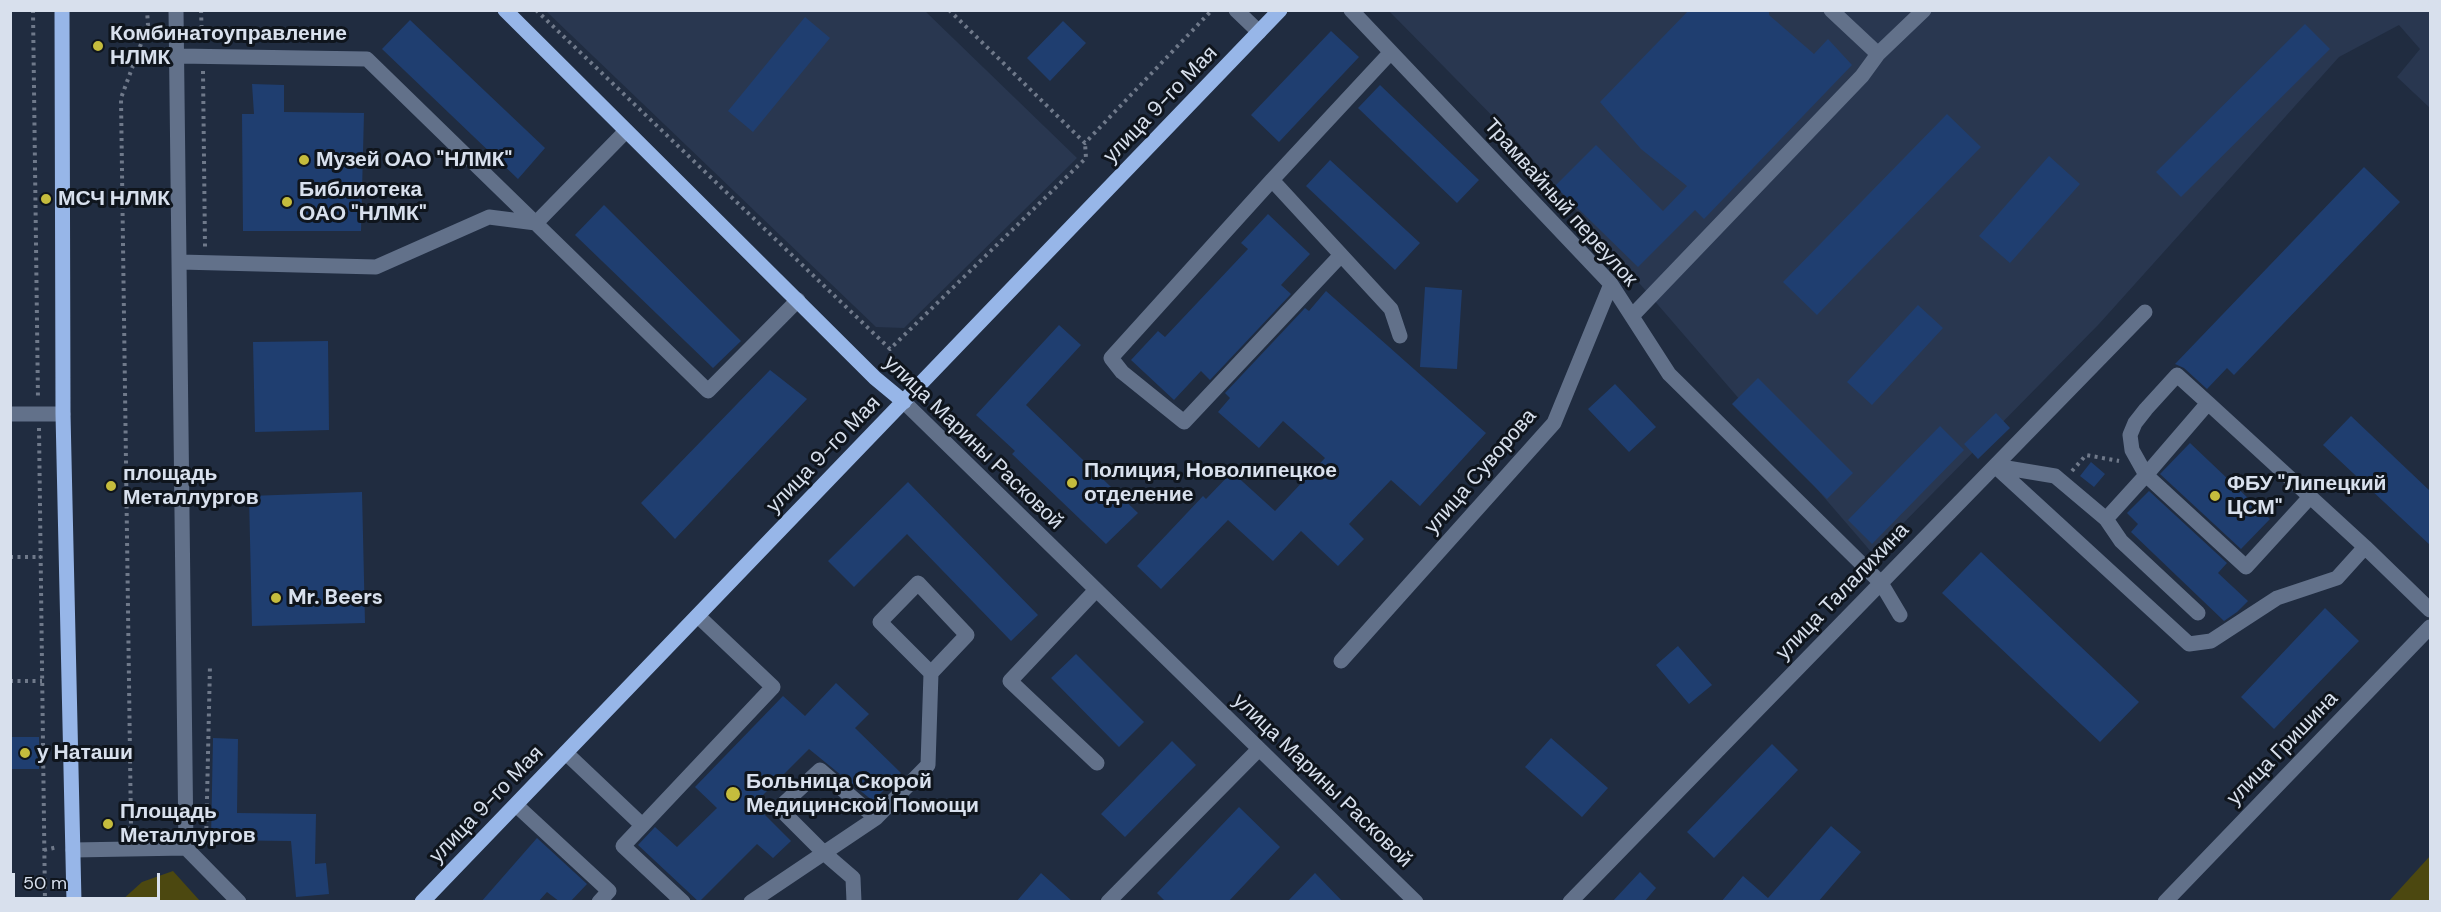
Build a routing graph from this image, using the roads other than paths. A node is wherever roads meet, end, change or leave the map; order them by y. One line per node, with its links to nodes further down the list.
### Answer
1 (62, 10): 26 (main road)
2 (176, 10): 12 (street)
3 (505, 10): 13 (main road, улица Марины Расковой)
4 (1236, 10): 9 (street)
5 (1280, 10): 9 (main road, улица 9-го Мая)
6 (1352, 10): 10 (street, Трамвайный переулок)
7 (1831, 10): 11 (street)
8 (1924, 10): 11 (street)
9 (1259, 32): 23 (main road, улица 9-го Мая)
10 (1391, 52): 14 (street); 18 (street, Трамвайный переулок)
11 (1878, 54): 21 (street)
12 (178, 56): 15 (street); 17 (street)
13 (626, 130): 15 (street); 19 (main road, улица Марины Расковой)
14 (1272, 180): 16 (street); 16 (street)
15 (536, 223): 17 (street); 19 (street)
16 (1341, 255): 22 (street)
17 (180, 262): 48 (street)
18 (1611, 284): 21 (street, Трамвайный переулок); 39 (street, улица Суворова)
19 (798, 300): 23 (main road, улица Марины Расковой)
20 (2145, 312): 27 (street, улица Талалихина)
21 (1632, 316): 32 (street, Трамвайный переулок)
22 (1400, 336)
23 (904, 402): 33 (street, улица Марины Расковой); 37 (main road, улица 9-го Мая)
24 (2208, 403): 28 (street); 28 (street); 29 (street)
25 (10, 414): 26 (street)
26 (63, 414): 47 (main road)
27 (1995, 466): 30 (street); 31 (street); 32 (street, улица Талалихина)
28 (2142, 469): 29 (street); 30 (street)
29 (2310, 497): 31 (street)
30 (2106, 519): 35 (street)
31 (2366, 547): 34 (street)
32 (1881, 583): 36 (street, Трамвайный переулок); 59 (street, улица Талалихина)
33 (1096, 590): 41 (street, улица Марины Расковой); 43 (street)
34 (2430, 610)
35 (2198, 613)
36 (1900, 615)
37 (698, 616): 42 (main road, улица 9-го Мая); 46 (street)
38 (2430, 627): 60 (street, улица Гришина)
39 (1341, 661)
40 (931, 673): 40 (street); 45 (street)
41 (1259, 749): 57 (street); 58 (street, улица Марины Расковой)
42 (566, 753): 44 (main road, улица 9-го Мая); 46 (street)
43 (1097, 763)
44 (516, 805): 50 (street); 53 (main road, улица 9-го Мая)
45 (876, 818): 49 (street); 49 (street)
46 (642, 825): 54 (street)
47 (73, 846): 48 (street); 51 (main road)
48 (186, 849): 52 (street)
49 (824, 853): 55 (street); 56 (street)
50 (607, 898)
51 (74, 902)
52 (239, 902)
53 (422, 902)
54 (683, 902)
55 (751, 902)
56 (854, 902)
57 (1108, 902)
58 (1416, 902)
59 (1570, 902)
60 (2166, 902)

